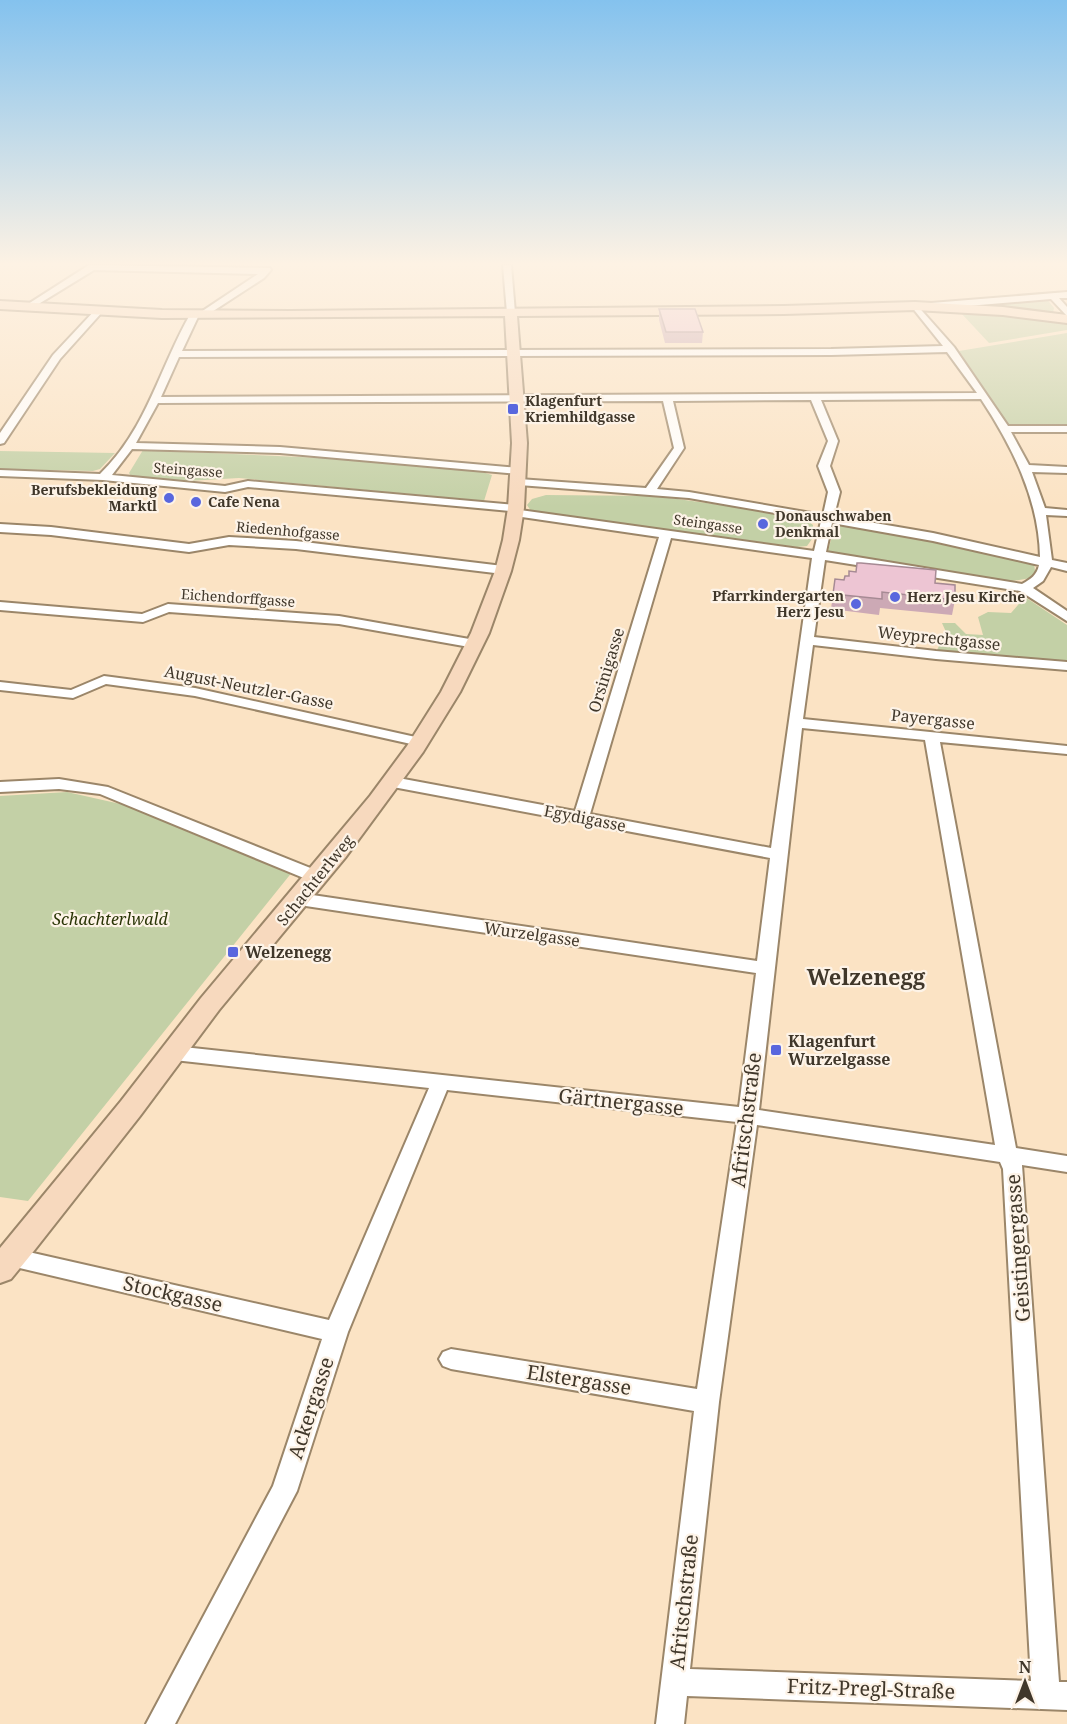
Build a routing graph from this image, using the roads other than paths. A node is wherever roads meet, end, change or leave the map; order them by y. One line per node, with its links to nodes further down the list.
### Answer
1 (67, 345): 15 (street)
2 (179, 345): 7 (street)
3 (514, 345): 6 (street, Schachterlweg)
4 (948, 345): 5 (street)
5 (951, 349): 6 (street); 8 (street)
6 (515, 352): 7 (street); 11 (street, Schachterlweg)
7 (174, 354): 12 (street)
8 (982, 396): 9 (street); 13 (street)
9 (815, 397): 10 (street); 25 (street, Afritschstraße)
10 (667, 398): 11 (street); 21 (street)
11 (517, 399): 12 (street); 22 (street, Schachterlweg)
12 (153, 400): 16 (street)
13 (1005, 429): 14 (street); 17 (street)
14 (1067, 429)
15 (0, 441)
16 (130, 446): 20 (street); 22 (street, Steingasse)
17 (1024, 468): 18 (street); 23 (street)
18 (1067, 470)
19 (0, 473): 20 (street, Steingasse)
20 (103, 477): 22 (street, Steingasse)
21 (649, 492): 22 (street, Steingasse); 25 (street, Steingasse)
22 (518, 493): 27 (street, Steingasse); 31 (street, Schachterlweg)
23 (1042, 510): 24 (street); 29 (street)
24 (1067, 513)
25 (828, 517): 28 (street, Afritschstraße); 29 (street, Steingasse)
26 (0, 528): 31 (street, Riedenhofgasse)
27 (666, 534): 28 (street, Steingasse); 45 (street, Orsinigasse)
28 (819, 555): 32 (street, Steingasse); 35 (street, Afritschstraße)
29 (1048, 563): 30 (street, Steingasse); 32 (street)
30 (1067, 567)
31 (503, 570): 36 (street, Schachterlweg)
32 (1024, 588): 34 (street)
33 (0, 606): 36 (street, Eichendorffgasse)
34 (1067, 617)
35 (807, 640): 37 (street, Weyprechtgasse); 39 (street, Afritschstraße)
36 (475, 645): 41 (street, Schachterlweg)
37 (1067, 666)
38 (0, 686): 41 (street, August-Neutzler-Gasse)
39 (796, 723): 40 (street, Payergasse); 46 (street, Afritschstraße)
40 (932, 737): 42 (street, Payergasse); 53 (street, Geistingergasse)
41 (420, 742): 43 (street, Schachterlweg)
42 (1067, 750)
43 (393, 782): 45 (street, Egydigasse); 47 (street, Schachterlweg)
44 (0, 787): 47 (street)
45 (581, 817): 46 (street, Egydigasse)
46 (778, 854): 49 (street, Afritschstraße)
47 (317, 877): 48 (street, Schachterlweg)
48 (299, 899): 49 (street, Wurzelgasse); 50 (street, Schachterlweg)
49 (765, 968): 52 (street, Afritschstraße)
50 (174, 1053): 51 (street, Gärtnergasse); 55 (street, Schachterlweg)
51 (441, 1082): 52 (street, Gärtnergasse); 56 (street, Ackergasse)
52 (748, 1116): 53 (street, Gärtnergasse); 58 (street, Afritschstraße)
53 (1007, 1154): 54 (street, Gärtnergasse); 60 (street, Geistingergasse)
54 (1067, 1164)
55 (5, 1264): 56 (street, Stockgasse)
56 (336, 1332): 61 (street, Ackergasse)
57 (451, 1359): 58 (street, Elstergasse)
58 (707, 1402): 59 (street, Afritschstraße)
59 (675, 1682): 60 (street, Fritz-Pregl-Straße); 62 (street, Afritschstraße)
60 (1056, 1695)
61 (160, 1724)
62 (670, 1724)

